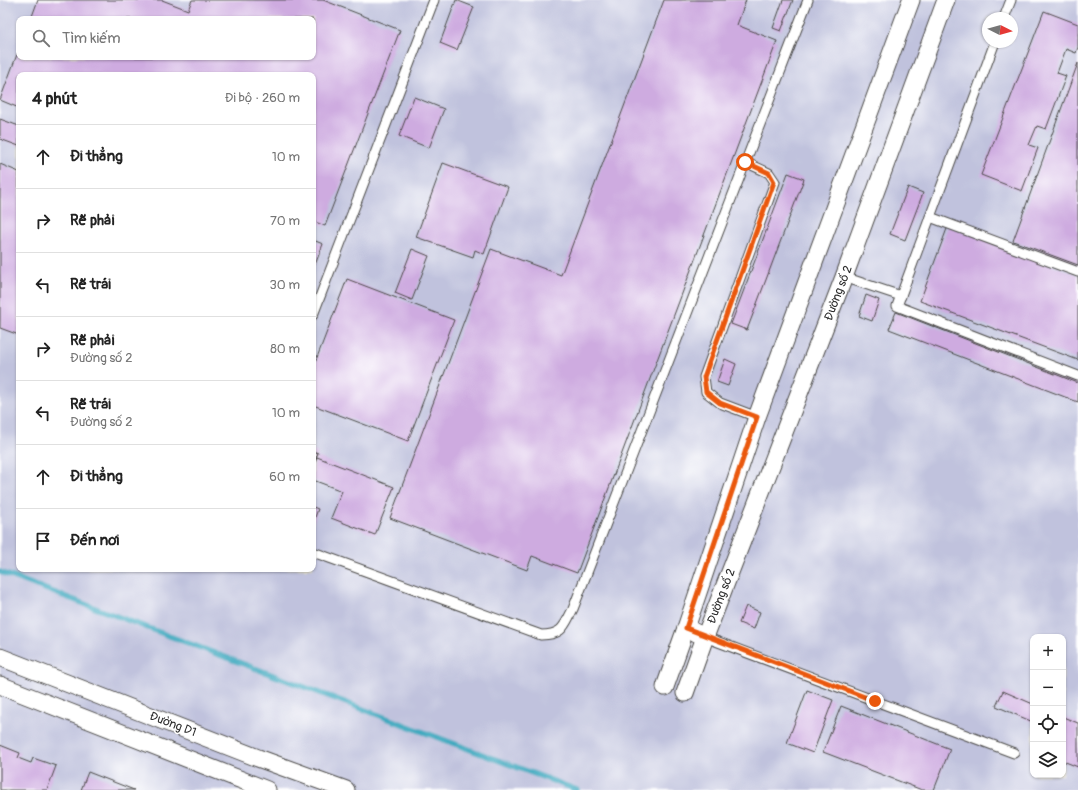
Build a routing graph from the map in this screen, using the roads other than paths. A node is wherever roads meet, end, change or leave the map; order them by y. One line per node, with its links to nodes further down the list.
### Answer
1 (434, 0): 13 (lane)
2 (808, 0): 8 (lane)
3 (911, 0): 15 (street, Đường số 2)
4 (946, 0): 11 (street, Đường số 2)
5 (1011, 0): 6 (lane)
6 (1006, 12)
7 (993, 48): 9 (lane)
8 (745, 162): 15 (lane); 16 (lane)
9 (930, 217): 10 (lane); 12 (lane)
10 (1078, 272)
11 (844, 277): 12 (lane); 18 (street, Đường số 2)
12 (901, 296): 14 (lane)
13 (316, 307)
14 (1078, 376)
15 (757, 417): 17 (street, Đường số 2)
16 (316, 553)
17 (686, 628): 18 (street, Đường số 2); 22 (street)
18 (706, 637): 23 (street); 25 (lane)
19 (0, 657): 20 (street, Đường D1)
20 (31, 669): 24 (street); 26 (street, Đường D1)
21 (0, 685): 24 (street)
22 (665, 687)
23 (685, 693)
24 (22, 694): 27 (street)
25 (1014, 753)
26 (258, 758): 27 (street); 29 (street, Đường D1)
27 (246, 782): 28 (street)
28 (267, 790)
29 (346, 790)

